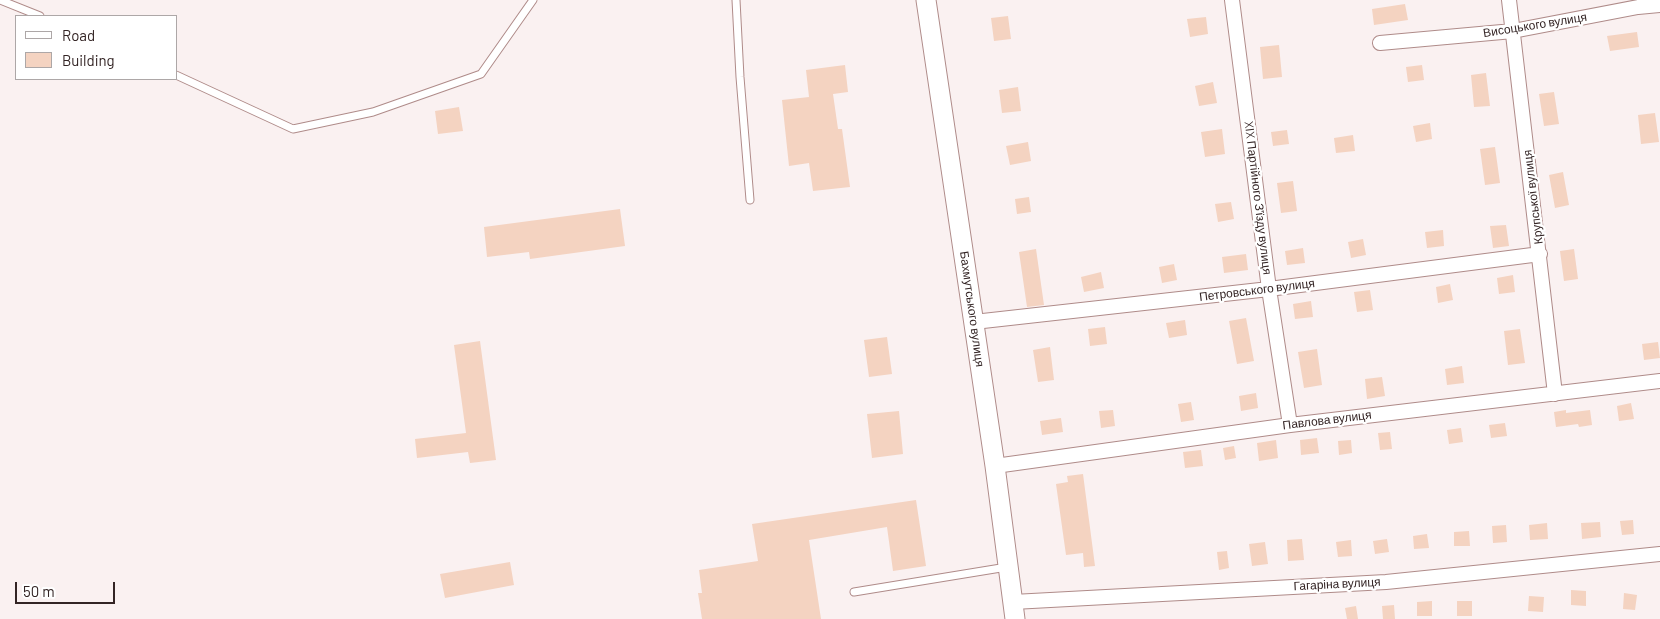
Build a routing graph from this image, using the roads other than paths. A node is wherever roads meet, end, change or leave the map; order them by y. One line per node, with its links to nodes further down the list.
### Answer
1 (0, 0): 8 (lane)
2 (533, 0): 11 (lane)
3 (736, 0): 12 (lane)
4 (926, 0): 15 (main road, Бахмутського вулиця)
5 (1232, 0): 14 (street, XIX Партійного З'їзду вулиця)
6 (1509, 0): 9 (street, Крупської вулиця)
7 (1660, 5): 9 (street, Висоцького вулиця)
8 (38, 15)
9 (1513, 31): 10 (street, Висоцького вулиця); 13 (street, Крупської вулиця)
10 (1380, 43)
11 (178, 76)
12 (750, 200)
13 (1540, 254): 14 (street, Петровського вулиця); 17 (street, Крупської вулиця)
14 (1269, 289): 15 (street, Петровського вулиця); 18 (street, XIX Партійного З'їзду вулиця)
15 (974, 322): 19 (main road, Бахмутського вулиця)
16 (1660, 381): 17 (street, Павлова вулиця)
17 (1555, 394): 18 (street, Павлова вулиця)
18 (1290, 425): 19 (street, Павлова вулиця)
19 (995, 466): 21 (main road, Бахмутського вулиця)
20 (1660, 554): 23 (street, Гагаріна вулиця)
21 (1008, 567): 22 (lane); 23 (main road, Бахмутського вулиця)
22 (854, 592)
23 (1014, 610)

